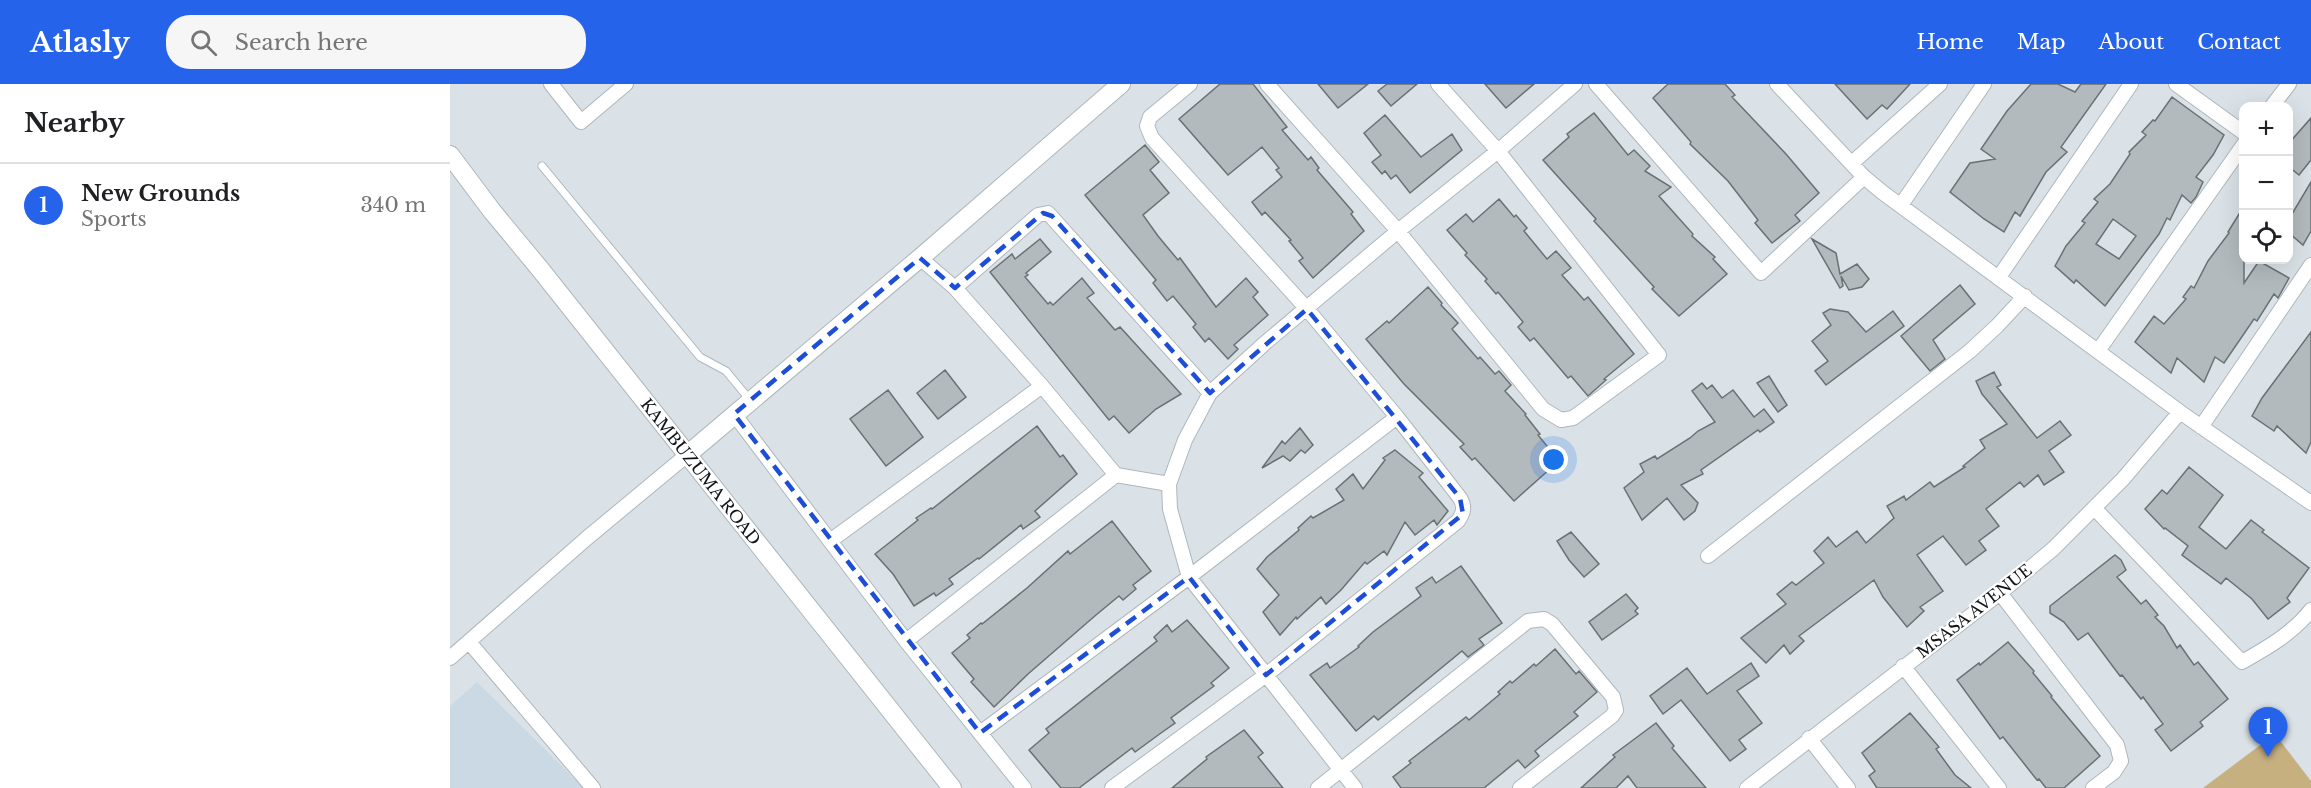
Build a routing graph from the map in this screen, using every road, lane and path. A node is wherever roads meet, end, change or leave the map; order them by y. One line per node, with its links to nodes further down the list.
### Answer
1 (551, 84): 2 (street)
2 (626, 84)
3 (1121, 84): 25 (main road)
4 (1190, 84): 30 (street)
5 (1267, 84): 24 (street)
6 (1438, 84): 17 (street)
7 (1575, 84): 17 (street)
8 (1596, 84): 22 (street)
9 (1777, 84): 20 (street)
10 (1940, 84): 20 (street)
11 (1984, 84): 23 (street)
12 (2130, 84): 27 (street)
13 (2176, 84): 16 (street)
14 (2289, 84): 15 (street)
15 (2275, 102)
16 (2239, 128)
17 (1498, 151): 24 (street); 24 (street)
18 (2239, 151): 31 (street)
19 (450, 155): 39 (main road, KAMBUZUMA ROAD)
20 (1852, 163): 22 (street)
21 (542, 166): 34 (lane)
22 (1864, 177): 23 (street)
23 (1900, 205): 27 (street)
24 (1398, 231): 30 (street)
25 (920, 258): 28 (street); 34 (main road)
26 (2311, 265): 38 (street)
27 (2000, 277): 29 (street)
28 (955, 288): 32 (street); 33 (street)
29 (2025, 296): 31 (street); 45 (street)
30 (1307, 309): 33 (street); 37 (street)
31 (2098, 351): 35 (street)
32 (1042, 386): 40 (street); 44 (street)
33 (1210, 393): 41 (street)
34 (751, 400): 36 (main road)
35 (2180, 412): 38 (street); 43 (street, MSASA AVENUE)
36 (734, 414): 39 (main road); 44 (street)
37 (1397, 417): 46 (street); 53 (street)
38 (2201, 427): 42 (street)
39 (687, 455): 49 (street); 58 (main road, KAMBUZUMA ROAD)
40 (1116, 475): 41 (street); 50 (street)
41 (1168, 484): 46 (street)
42 (2311, 503)
43 (2095, 509): 47 (street, MSASA AVENUE); 48 (street)
44 (830, 541): 50 (street)
45 (1708, 556)
46 (1189, 577): 53 (street); 54 (street)
47 (2000, 593): 52 (street, MSASA AVENUE); 67 (street)
48 (2311, 610)
49 (469, 642): 51 (street); 57 (street)
50 (906, 642): 54 (street)
51 (450, 658)
52 (1903, 666): 55 (street, MSASA AVENUE); 66 (street)
53 (1266, 675): 56 (street); 60 (street)
54 (980, 734): 59 (street)
55 (1809, 738): 64 (street, MSASA AVENUE); 65 (street)
56 (1341, 771): 61 (street); 62 (street); 63 (street)
57 (594, 788)
58 (952, 788)
59 (1024, 788)
60 (1112, 788)
61 (1318, 788)
62 (1354, 788)
63 (1520, 788)
64 (1747, 788)
65 (1848, 788)
66 (1999, 788)
67 (2093, 788)

